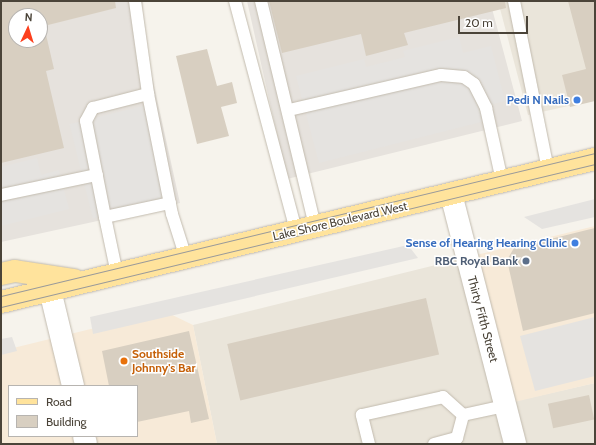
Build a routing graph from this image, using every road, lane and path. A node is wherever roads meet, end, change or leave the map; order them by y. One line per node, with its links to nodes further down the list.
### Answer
1 (135, 1): 5 (lane)
2 (236, 1): 15 (lane)
3 (261, 1): 6 (lane)
4 (514, 1): 8 (lane)
5 (148, 94): 9 (lane); 13 (lane)
6 (289, 110): 10 (lane); 15 (lane)
7 (595, 158): 8 (main road, Lake Shore Boulevard West)
8 (548, 170): 10 (main road, Lake Shore Boulevard West)
9 (97, 175): 12 (lane); 14 (lane)
10 (502, 181): 11 (main road, Lake Shore Boulevard West)
11 (451, 194): 15 (main road, Lake Shore Boulevard West); 23 (street, Thirty Fifth Street)
12 (1, 195)
13 (170, 203): 14 (lane); 16 (lane)
14 (106, 217): 18 (lane)
15 (306, 229): 16 (main road, Lake Shore Boulevard West)
16 (186, 258): 18 (main road, Lake Shore Boulevard West)
17 (1, 274): 19 (main road, Lake Shore Boulevard West)
18 (117, 274): 19 (main road, Lake Shore Boulevard West)
19 (85, 282): 20 (main road, Lake Shore Boulevard West)
20 (50, 290): 21 (main road, Lake Shore Boulevard West); 22 (street)
21 (1, 302)
22 (73, 385)
23 (505, 406): 24 (lane); 27 (street, Thirty Fifth Street)
24 (463, 415): 25 (lane); 26 (lane)
25 (368, 444)
26 (434, 444)
27 (515, 444)

